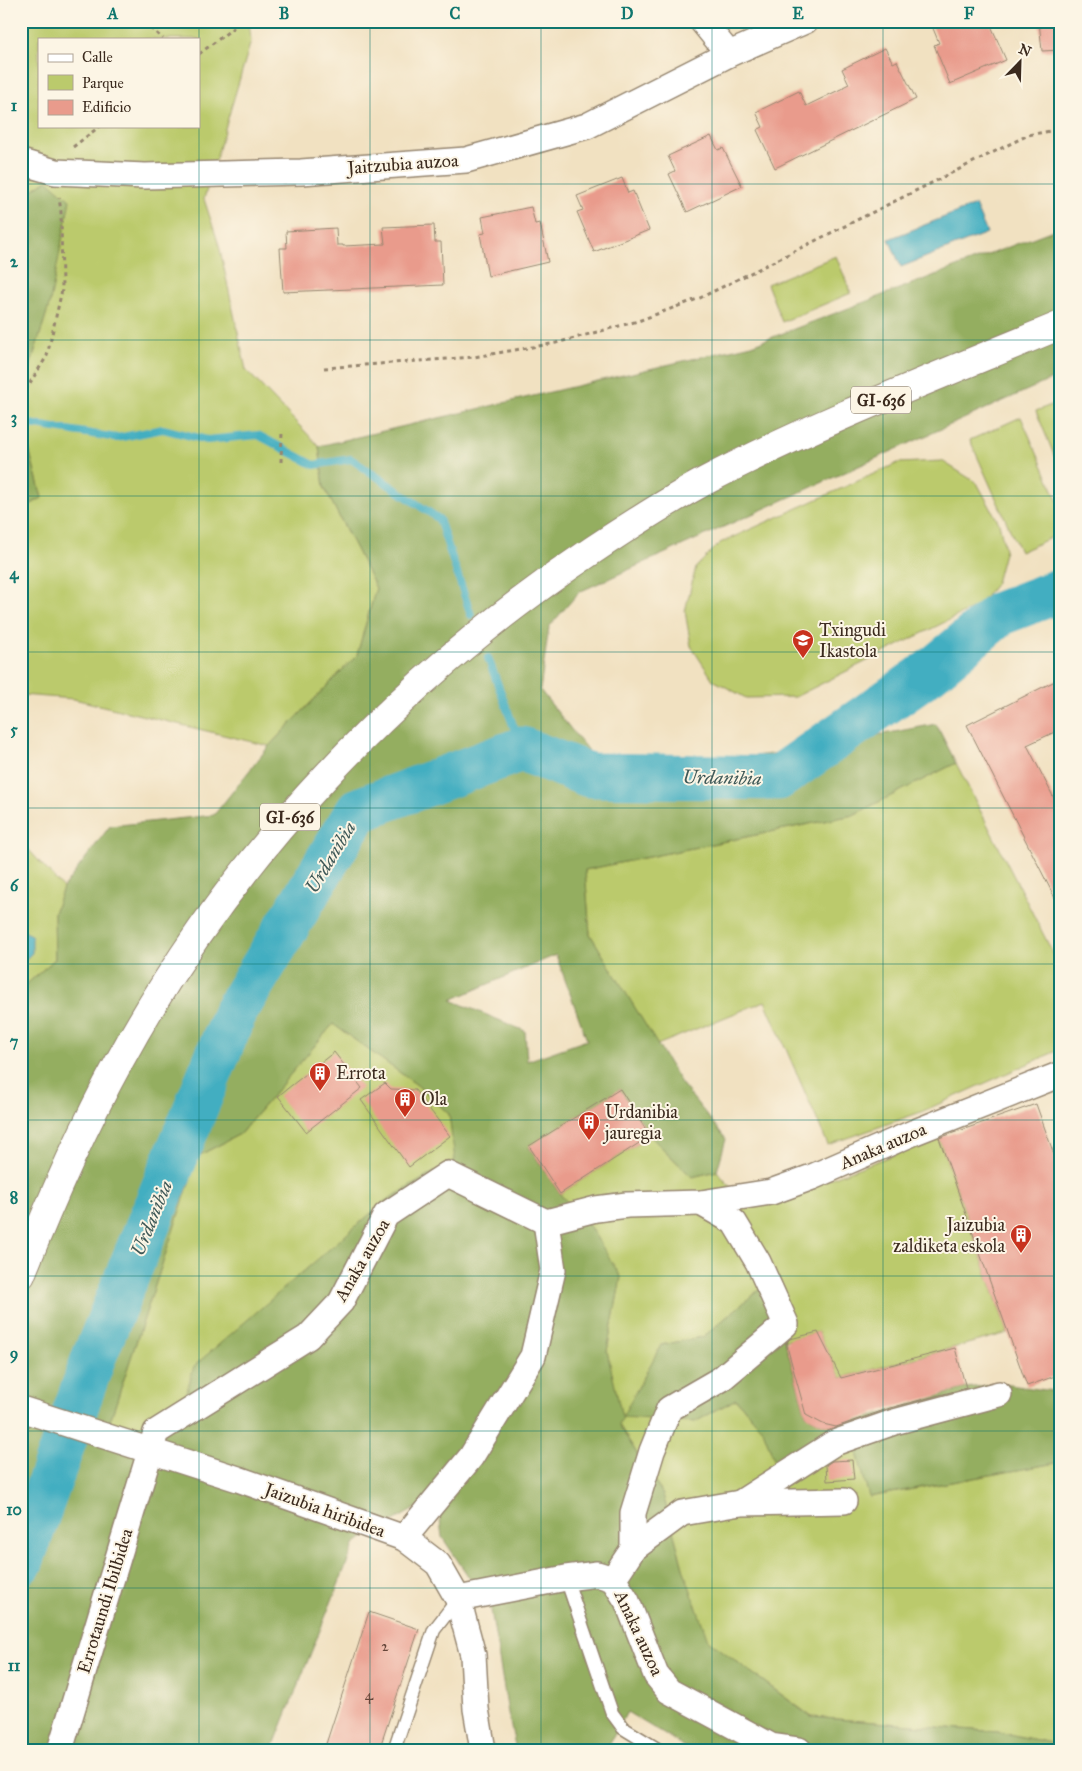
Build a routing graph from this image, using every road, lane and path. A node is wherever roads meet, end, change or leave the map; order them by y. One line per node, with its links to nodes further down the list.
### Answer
1 (147, 21): 5 (path)
2 (239, 21): 6 (path)
3 (702, 21): 7 (street)
4 (805, 21): 7 (street, Jaitzubia auzoa)
5 (163, 38)
6 (200, 53)
7 (729, 54): 11 (street, Jaitzubia auzoa)
8 (97, 128): 11 (path)
9 (1061, 129): 13 (path)
10 (21, 162): 11 (street, Jaitzubia auzoa)
11 (55, 172): 14 (path)
12 (1061, 325): 20 (main road, GI-636)
13 (324, 368)
14 (21, 397)
15 (282, 432): 16 (path)
16 (281, 462)
17 (1061, 1074): 18 (street, Anaka auzoa)
18 (701, 1203): 19 (street, Anaka auzoa); 27 (street)
19 (546, 1222): 23 (street, Anaka auzoa); 26 (street)
20 (21, 1275)
21 (999, 1394): 25 (street, Anaka auzoa)
22 (21, 1409): 23 (street, Jaizubia hiribidea)
23 (150, 1452): 26 (street, Jaizubia hiribidea); 31 (street, Errotaundi Ibilbidea)
24 (844, 1501): 25 (street, Anaka auzoa)
25 (740, 1502): 27 (street, Anaka auzoa)
26 (404, 1538): 30 (street, Jaizubia hiribidea)
27 (633, 1549): 29 (street, Anaka auzoa)
28 (566, 1578): 29 (street, Anaka auzoa); 30 (street, Anaka auzoa); 34 (lane)
29 (613, 1579): 35 (street, Anaka auzoa)
30 (458, 1599): 32 (lane); 33 (street, Jaizubia hiribidea)
31 (60, 1750)
32 (394, 1750)
33 (483, 1750)
34 (659, 1750)
35 (799, 1750)

